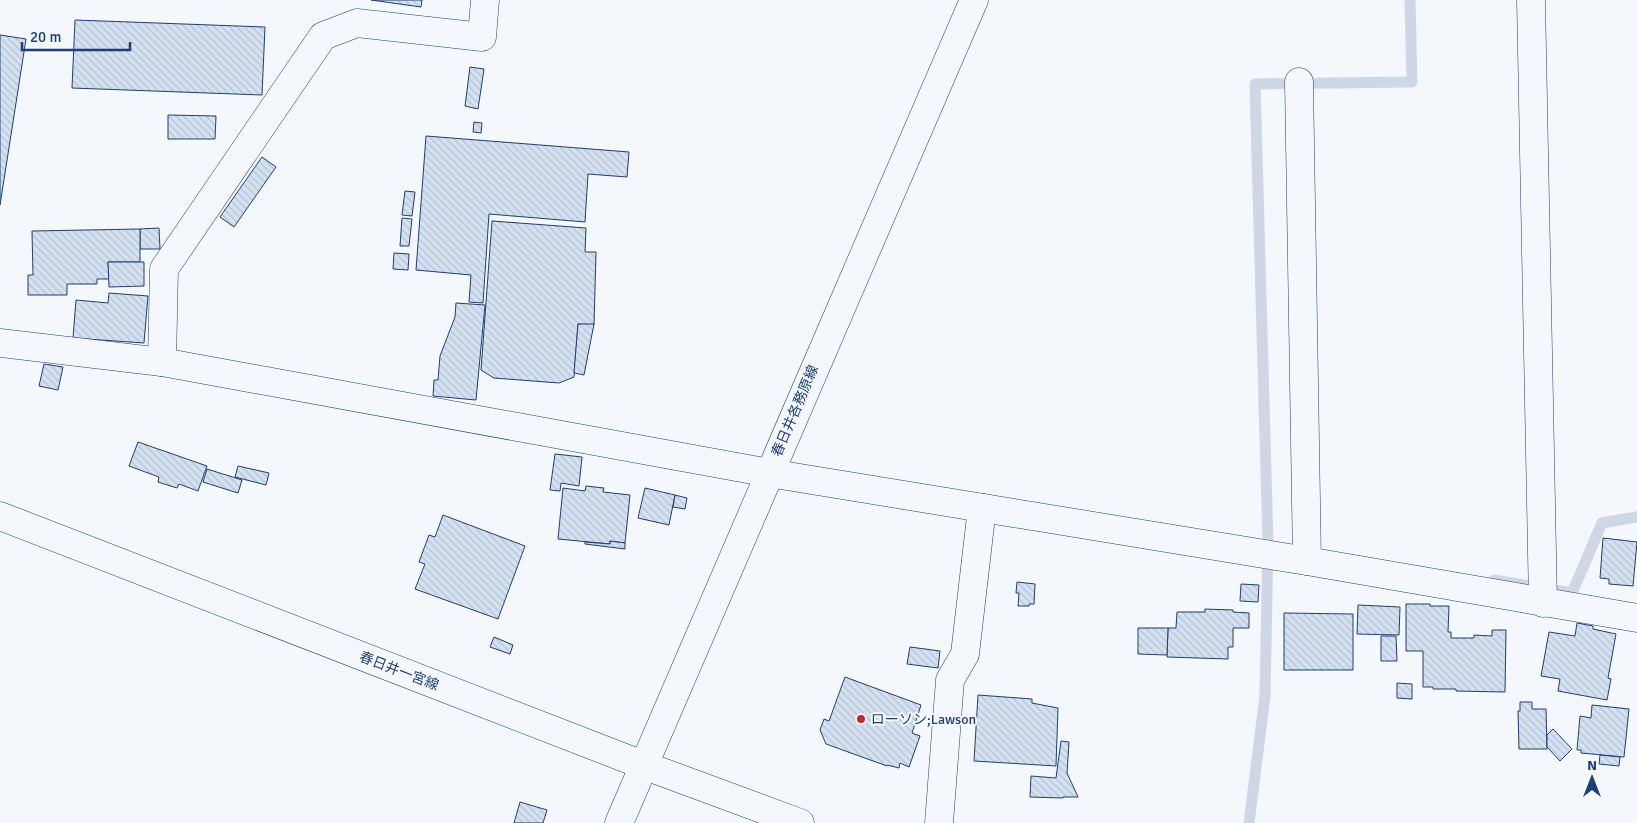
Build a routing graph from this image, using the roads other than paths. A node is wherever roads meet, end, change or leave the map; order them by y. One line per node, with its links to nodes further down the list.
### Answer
1 (485, 0): 6 (street)
2 (974, 0): 7 (street, 春日井各務原線)
3 (1532, 0): 11 (street)
4 (1298, 82): 10 (street)
5 (0, 343): 6 (street)
6 (162, 362): 7 (street)
7 (769, 473): 8 (street); 13 (street, 春日井各務原線)
8 (982, 508): 10 (street); 16 (street)
9 (0, 516): 13 (street, 春日井一宮線)
10 (1307, 561): 11 (street)
11 (1543, 602): 12 (street)
12 (1637, 618)
13 (643, 765): 14 (street, 春日井各務原線); 15 (street, 春日井一宮線)
14 (619, 823)
15 (800, 823)
16 (939, 823)

